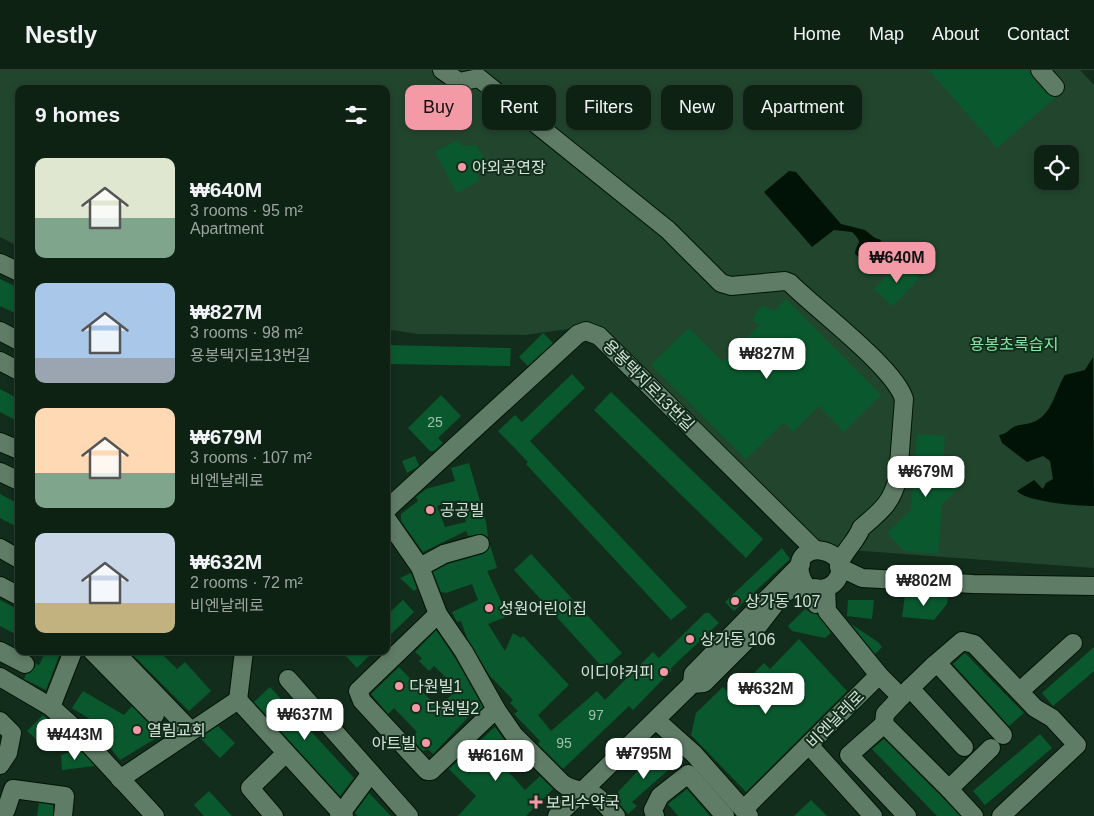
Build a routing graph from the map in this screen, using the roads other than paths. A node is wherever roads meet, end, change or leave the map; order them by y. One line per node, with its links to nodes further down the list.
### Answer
1 (442, 70): 16 (street)
2 (1040, 70): 3 (street)
3 (1055, 86)
4 (0, 263): 5 (street)
5 (15, 270)
6 (0, 332): 7 (street)
7 (15, 339)
8 (0, 361): 9 (street)
9 (15, 369)
10 (0, 442): 11 (street)
11 (15, 448)
12 (0, 472): 13 (street)
13 (15, 479)
14 (390, 506): 19 (street, 용봉택지로13번길)
15 (390, 524): 23 (street)
16 (861, 528): 19 (street); 21 (street)
17 (480, 544): 23 (street)
18 (0, 548): 20 (street)
19 (819, 550): 21 (street); 22 (street)
20 (15, 557)
21 (841, 561): 24 (street); 27 (street)
22 (801, 564): 25 (street); 45 (street)
23 (420, 567): 31 (street)
24 (862, 578): 27 (street); 28 (street)
25 (805, 584): 27 (street); 30 (street); 45 (street)
26 (0, 586): 29 (street)
27 (829, 586): 32 (street)
28 (1094, 586)
29 (15, 594)
30 (816, 604): 32 (street); 45 (street)
31 (438, 614): 50 (street); 50 (street)
32 (836, 625): 42 (street)
33 (744, 636): 45 (street)
34 (1073, 643): 46 (street)
35 (0, 651): 40 (street)
36 (71, 655): 49 (street)
37 (96, 655): 51 (street)
38 (118, 655): 55 (street)
39 (244, 655): 48 (street)
40 (24, 664)
41 (934, 665): 46 (street); 47 (street); 62 (street)
42 (879, 675): 47 (street); 56 (street, 비엔날레로)
43 (0, 677): 49 (street)
44 (288, 679): 60 (street)
45 (697, 684): 52 (street)
46 (1020, 691): 78 (street)
47 (905, 693): 54 (street); 57 (street)
48 (238, 700): 55 (street); 58 (street)
49 (51, 707): 61 (street)
50 (496, 709): 63 (street)
51 (155, 716)
52 (656, 720): 63 (street); 64 (street)
53 (0, 721): 59 (street)
54 (884, 724): 62 (street); 76 (street)
55 (191, 731): 61 (street)
56 (809, 745): 64 (street, 비엔날레로); 75 (street)
57 (964, 747)
58 (286, 753): 65 (street); 69 (street)
59 (0, 765)
60 (371, 773): 65 (street); 70 (street)
61 (120, 779): 68 (street)
62 (948, 789): 77 (street)
63 (583, 791): 71 (street); 72 (street)
64 (747, 813)
65 (341, 815)
66 (1, 816): 67 (street)
67 (63, 816)
68 (155, 816)
69 (274, 816)
70 (410, 816)
71 (557, 816)
72 (616, 816)
73 (655, 816): 74 (street)
74 (725, 816)
75 (873, 816)
76 (907, 816)
77 (974, 816)
78 (1001, 816)

